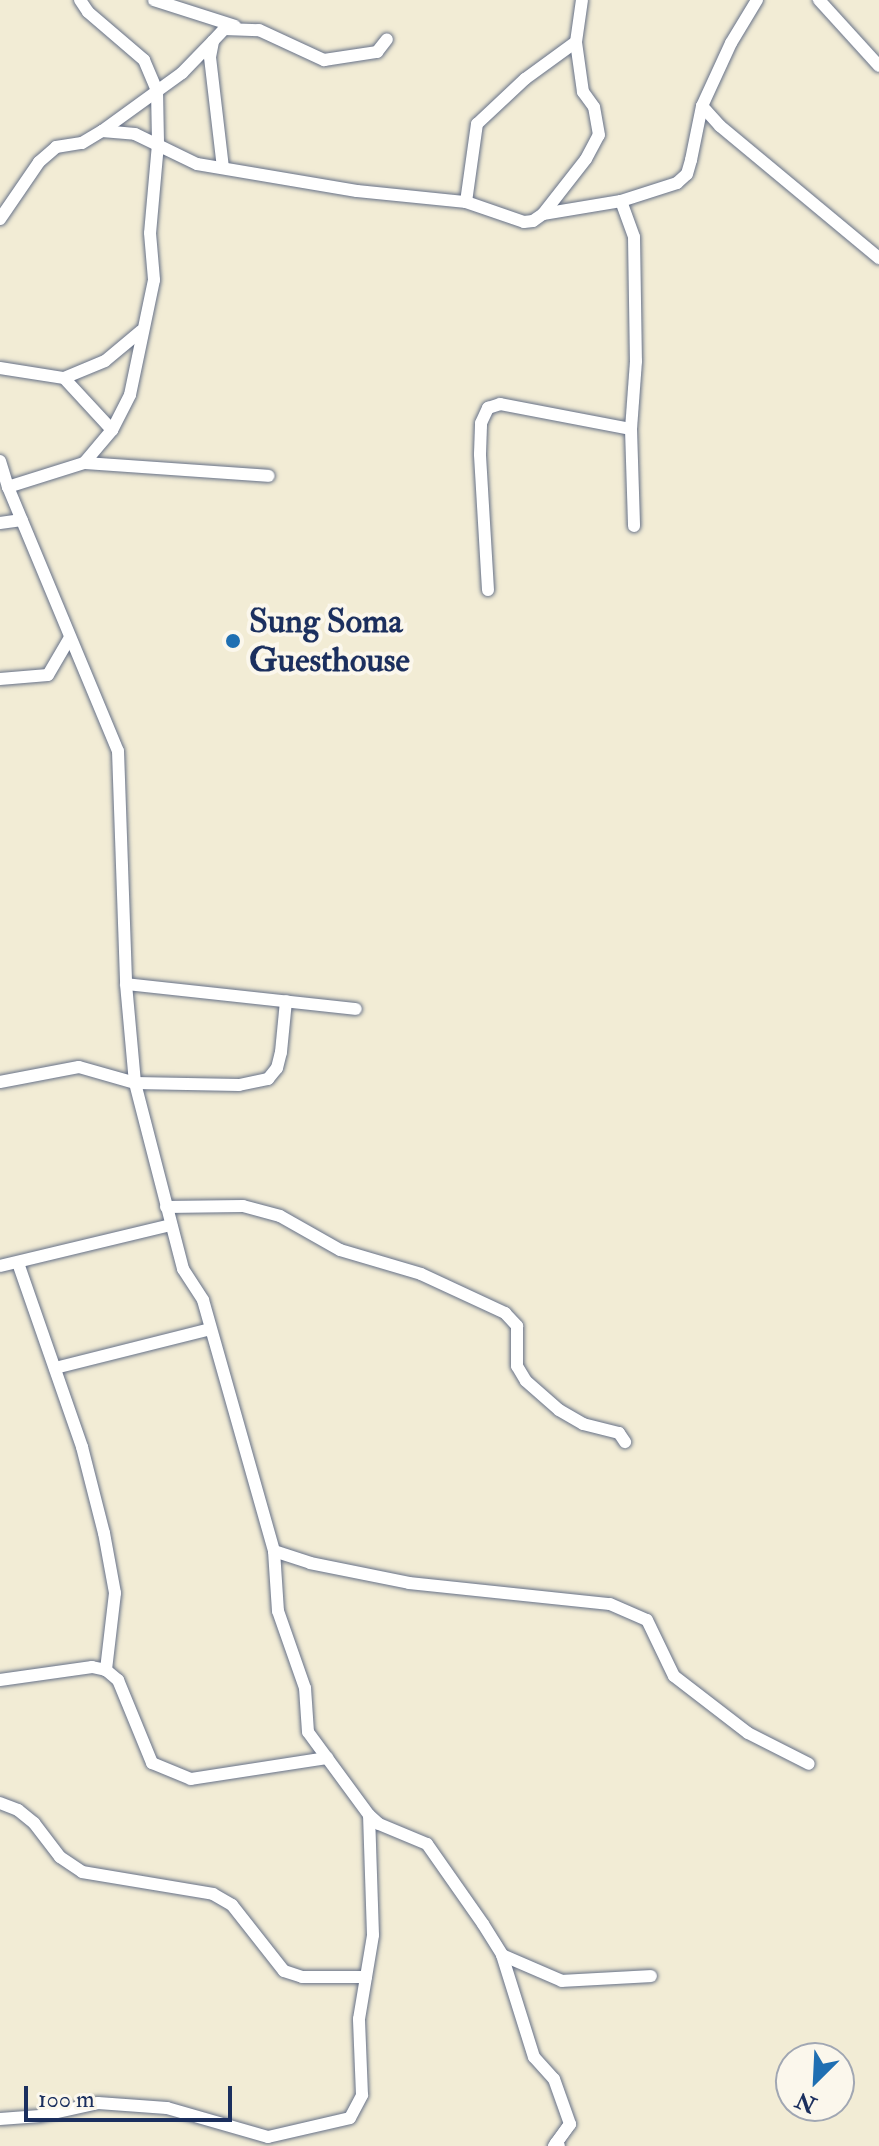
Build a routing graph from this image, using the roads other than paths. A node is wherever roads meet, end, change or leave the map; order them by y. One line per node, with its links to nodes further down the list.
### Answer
1 (80, 0): 11 (street)
2 (154, 0): 6 (street)
3 (582, 0): 9 (street)
4 (757, 0): 12 (street)
5 (819, 0): 10 (street)
6 (238, 27): 7 (street); 8 (street)
7 (387, 39)
8 (213, 41): 11 (street); 15 (street)
9 (576, 42): 17 (street); 18 (street)
10 (879, 66)
11 (157, 90): 13 (street); 14 (street)
12 (702, 106): 16 (street); 20 (street)
13 (102, 131): 14 (street); 19 (street)
14 (158, 144): 15 (street); 21 (street)
15 (223, 168): 17 (street)
16 (621, 201): 18 (street); 24 (street)
17 (466, 202): 18 (street)
18 (543, 214)
19 (0, 219)
20 (879, 258)
21 (141, 331): 23 (street); 25 (street)
22 (0, 368): 23 (street)
23 (64, 378): 25 (street)
24 (631, 429): 32 (street); 33 (street)
25 (112, 430): 27 (street)
26 (0, 461): 29 (street)
27 (84, 463): 28 (street); 29 (street)
28 (269, 476)
29 (8, 487): 30 (street)
30 (22, 520): 31 (street); 34 (street)
31 (0, 523)
32 (634, 526)
33 (488, 590)
34 (69, 639): 35 (street); 36 (street)
35 (0, 679)
36 (126, 984): 37 (street); 40 (street)
37 (286, 1001): 38 (street); 40 (street)
38 (356, 1009)
39 (0, 1082): 40 (street)
40 (135, 1083): 41 (street)
41 (166, 1207): 42 (street); 47 (street)
42 (171, 1225): 43 (street); 45 (street)
43 (18, 1263): 44 (street); 46 (street)
44 (0, 1266)
45 (210, 1329): 46 (street); 48 (street)
46 (55, 1368): 49 (street)
47 (625, 1442)
48 (274, 1551): 51 (street); 52 (street)
49 (106, 1670): 50 (street); 51 (street)
50 (0, 1680)
51 (327, 1758): 54 (street)
52 (809, 1764)
53 (0, 1803): 57 (street)
54 (369, 1815): 55 (street); 57 (street)
55 (502, 1955): 56 (street); 59 (street)
56 (651, 1976)
57 (366, 1977): 58 (street)
58 (0, 2119)
59 (557, 2146)

